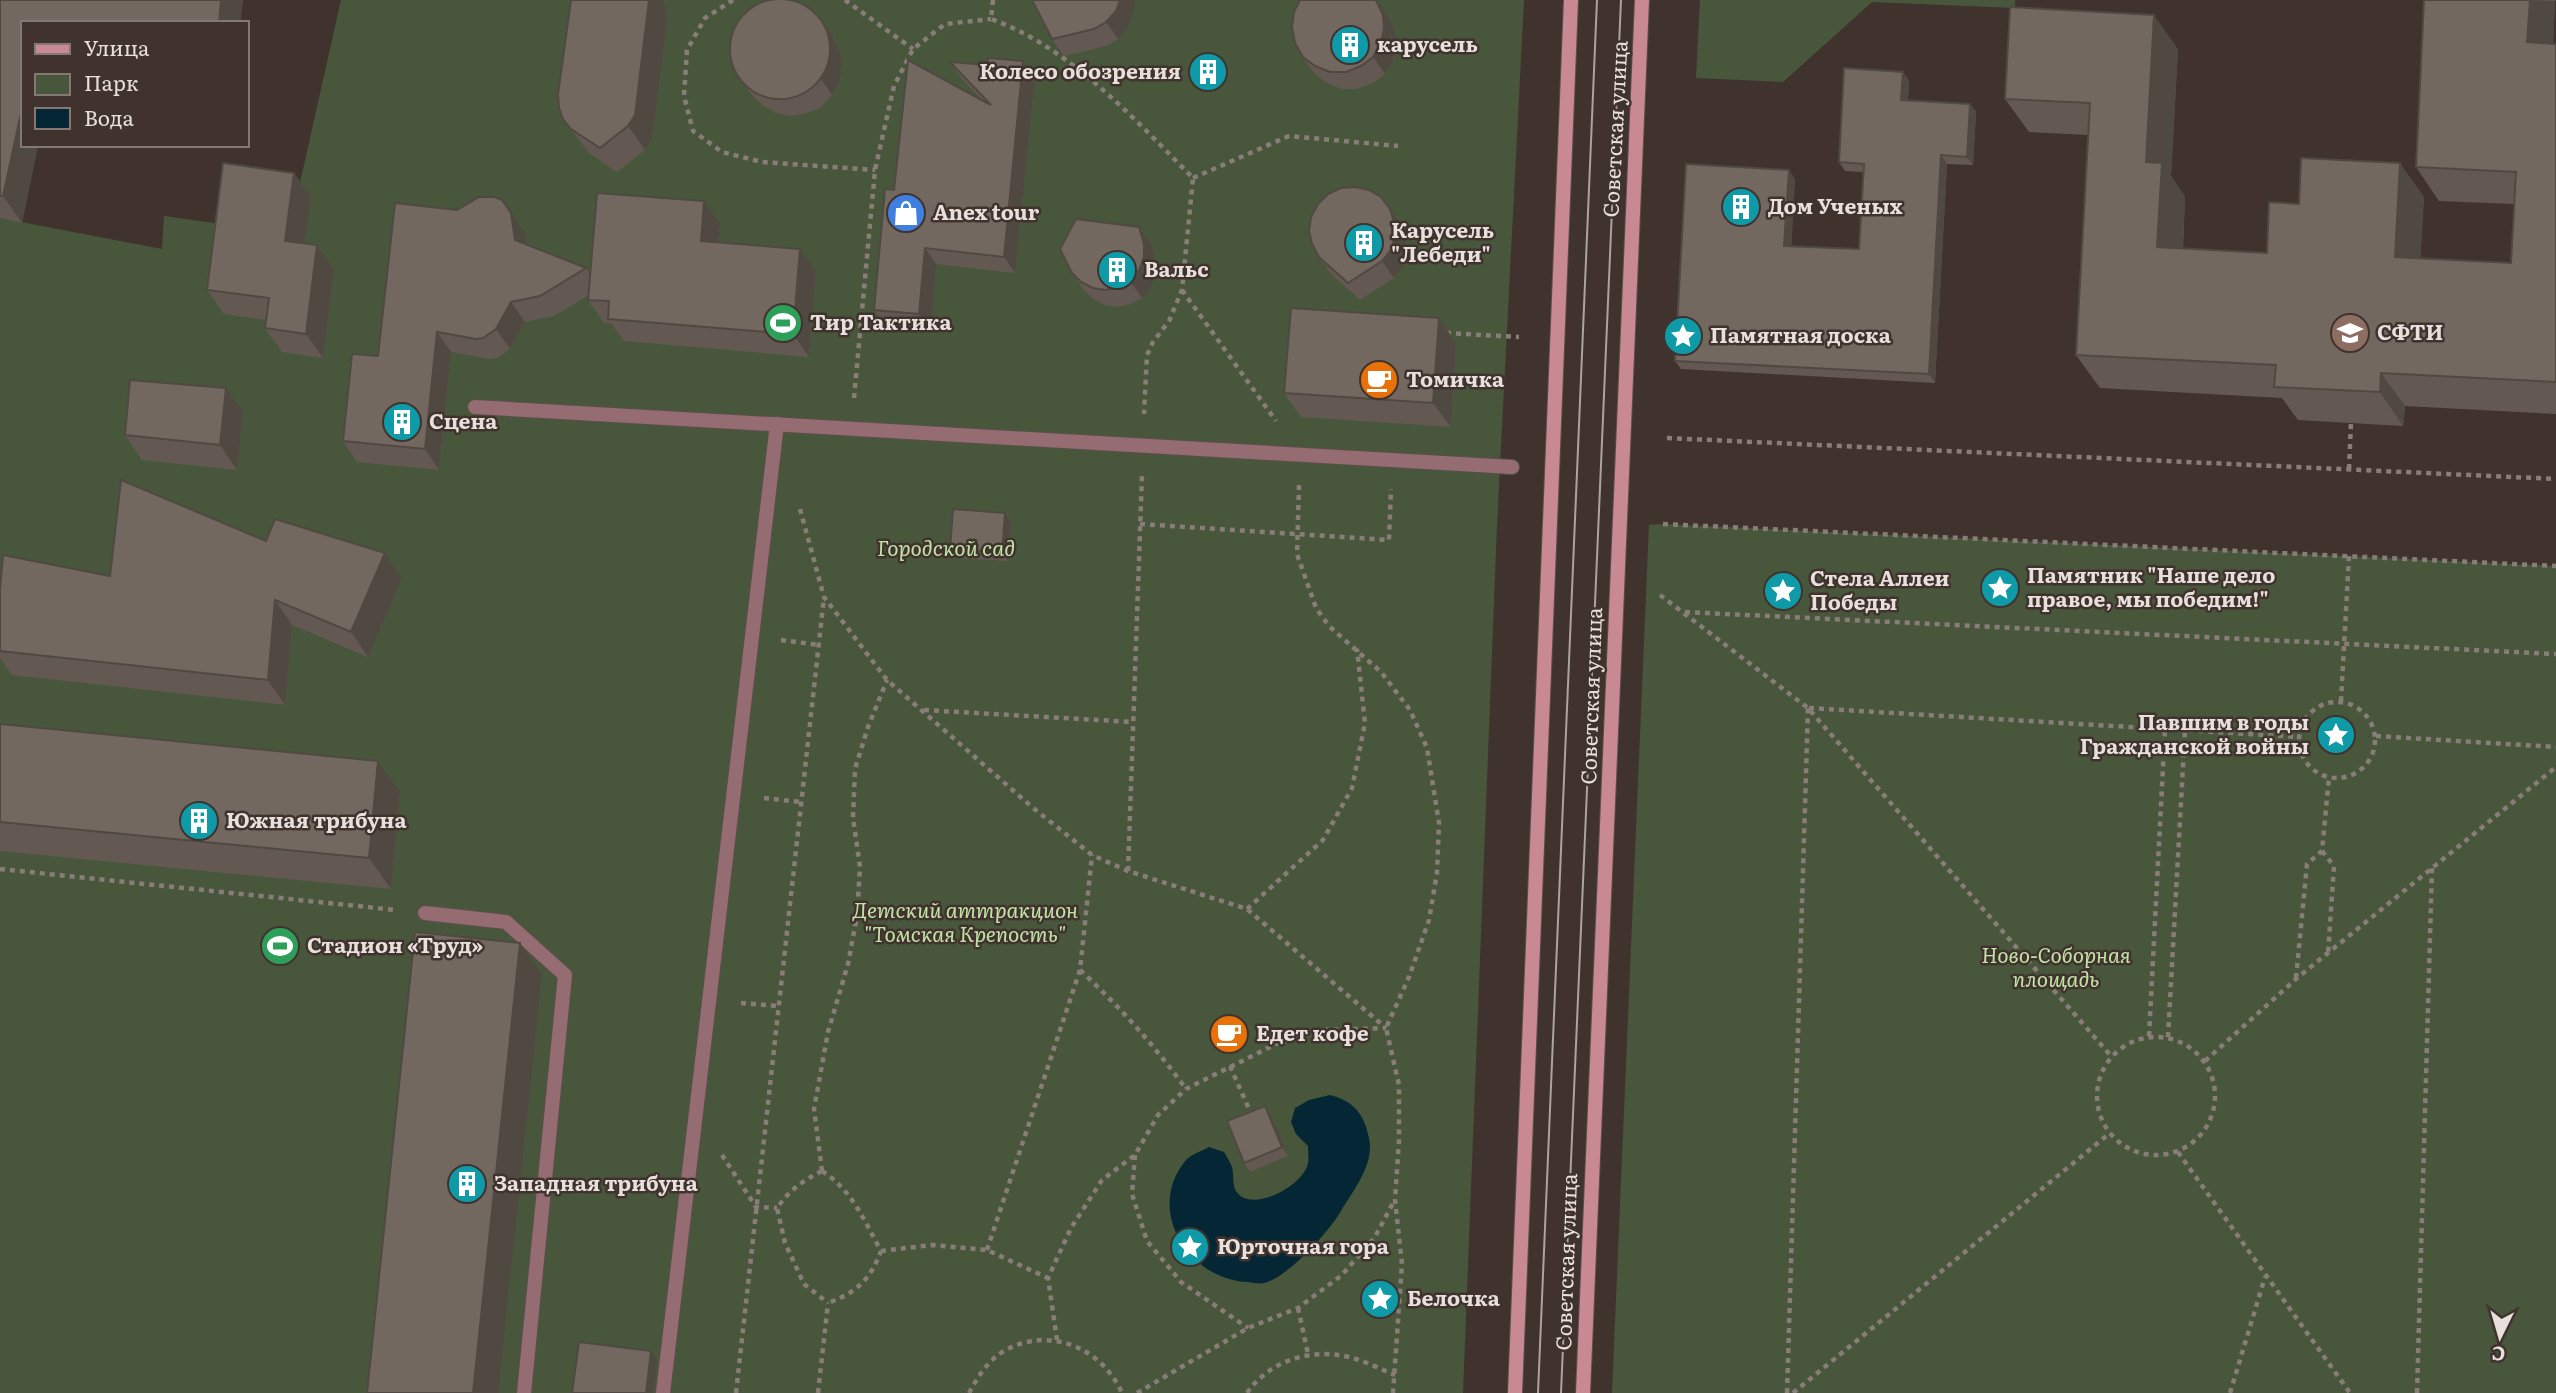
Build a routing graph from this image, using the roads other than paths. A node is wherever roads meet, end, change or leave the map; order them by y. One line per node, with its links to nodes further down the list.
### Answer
1 (1571, 0): 9 (street)
2 (1642, 0): 10 (street, Советская улица)
3 (475, 407): 4 (street)
4 (777, 424): 5 (street); 8 (street)
5 (1512, 467)
6 (425, 913): 7 (street)
7 (524, 1393)
8 (663, 1393)
9 (1515, 1393)
10 (1583, 1393)

